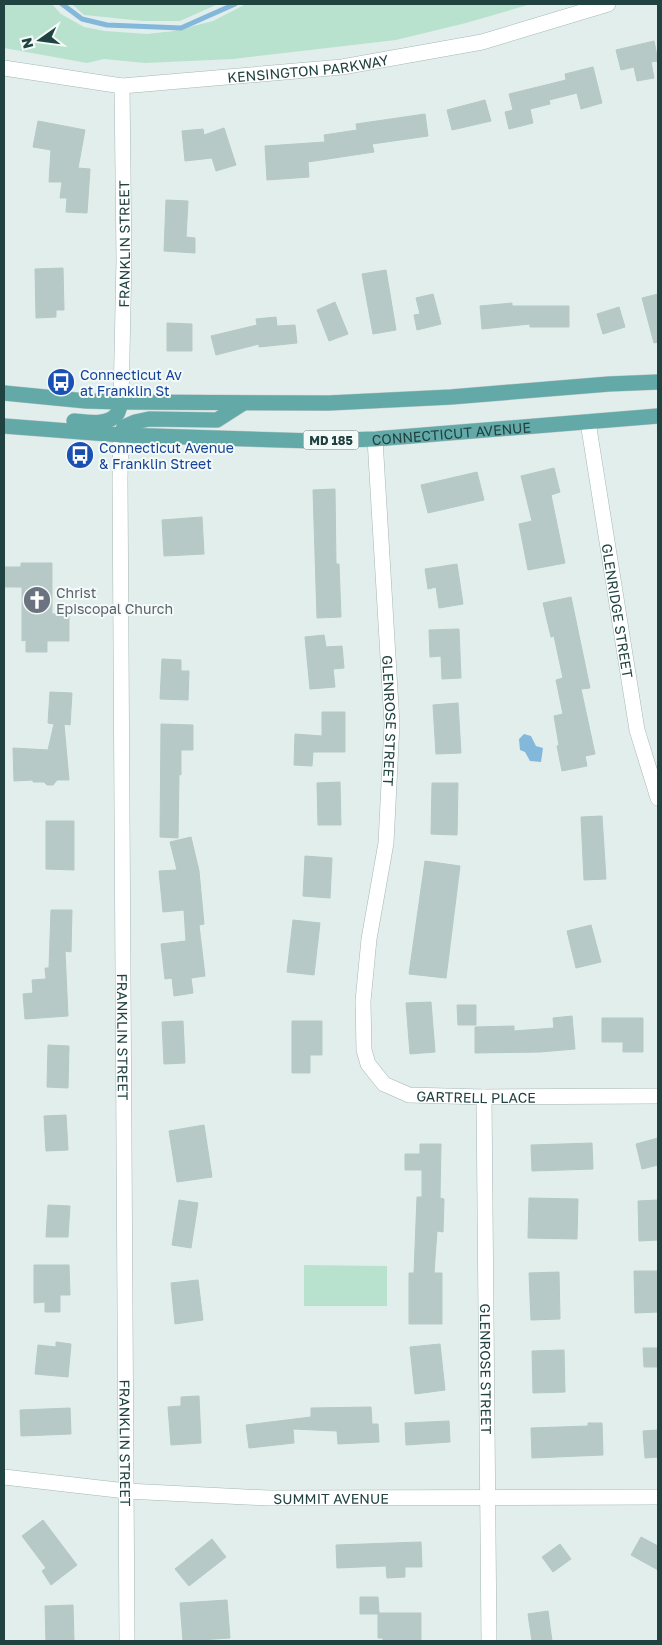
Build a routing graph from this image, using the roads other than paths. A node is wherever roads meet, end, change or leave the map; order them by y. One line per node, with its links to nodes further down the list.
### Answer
1 (608, 4): 3 (street, KENSINGTON PARKWAY)
2 (4, 68): 3 (street, KENSINGTON PARKWAY)
3 (122, 86): 6 (street, FRANKLIN STREET)
4 (658, 382): 7 (main road)
5 (4, 393): 6 (main road)
6 (121, 402): 7 (main road); 11 (main road)
7 (242, 404): 12 (main road)
8 (658, 416): 9 (main road, CONNECTICUT AVENUE / MD 185)
9 (588, 422): 13 (main road, CONNECTICUT AVENUE / MD 185); 14 (street, GLENRIDGE STREET)
10 (4, 426): 11 (main road, CONNECTICUT AVENUE / MD 185)
11 (27, 428): 12 (main road, CONNECTICUT AVENUE / MD 185)
12 (121, 435): 13 (main road, CONNECTICUT AVENUE / MD 185); 19 (street, FRANKLIN STREET)
13 (375, 439): 15 (street, GLENROSE STREET)
14 (658, 798)
15 (363, 1001): 17 (street, GARTRELL PLACE)
16 (658, 1096): 17 (street, GARTRELL PLACE)
17 (484, 1097): 21 (street, GLENROSE STREET)
18 (4, 1477): 19 (street, SUMMIT AVENUE)
19 (126, 1491): 21 (street, SUMMIT AVENUE); 22 (street, FRANKLIN STREET)
20 (658, 1497): 21 (street, SUMMIT AVENUE)
21 (488, 1498): 23 (street, GLENROSE STREET)
22 (126, 1641)
23 (489, 1641)

